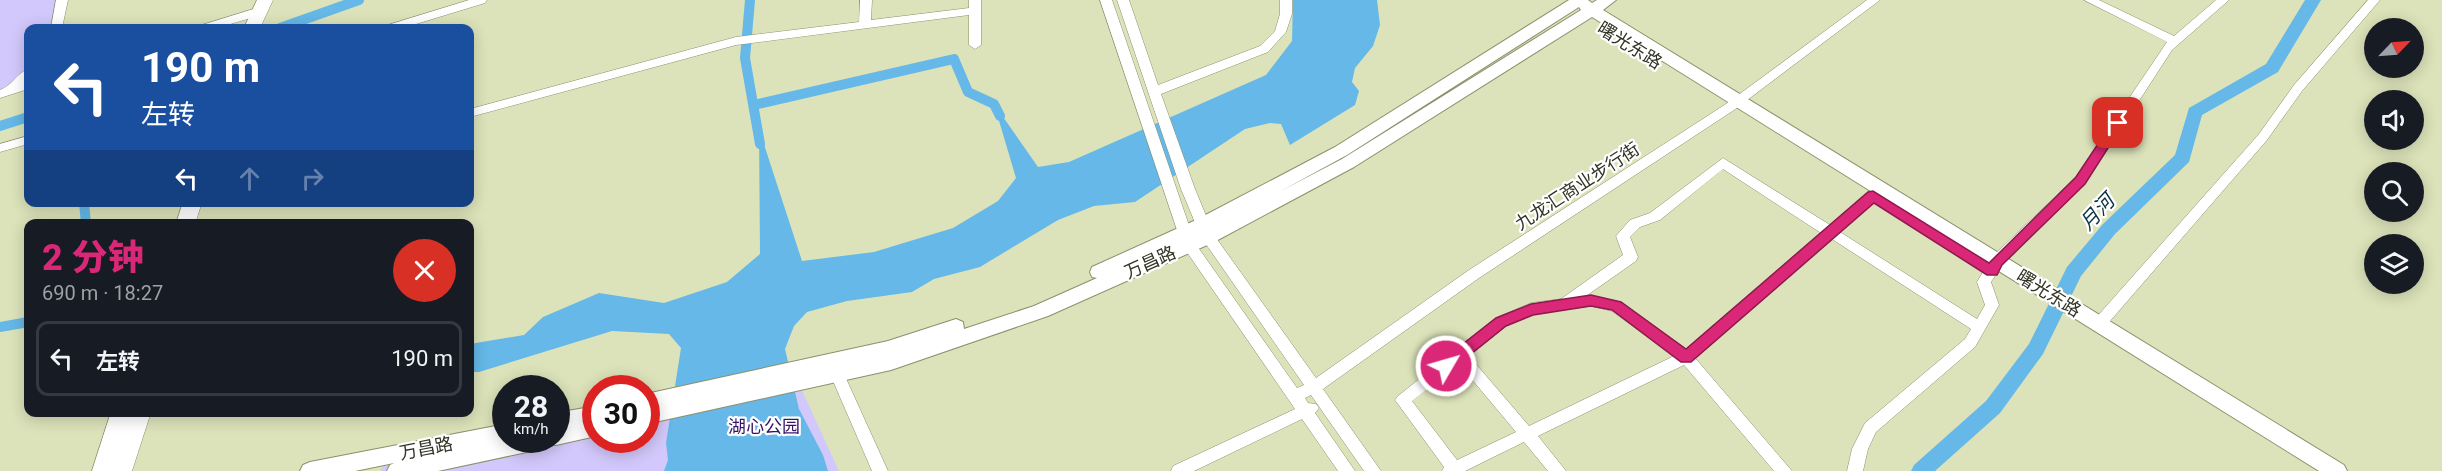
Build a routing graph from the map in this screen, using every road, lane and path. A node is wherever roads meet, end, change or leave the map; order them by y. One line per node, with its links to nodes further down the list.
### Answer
1 (62, 0): 14 (street)
2 (481, 0): 16 (street)
3 (866, 0): 17 (street)
4 (1106, 0): 31 (street)
5 (1123, 0): 22 (street)
6 (1286, 0): 22 (street)
7 (1874, 0): 24 (street, 九龙汇商业步行街)
8 (2090, 0): 18 (street)
9 (2223, 0): 18 (street)
10 (2374, 0): 35 (street)
11 (1581, 4): 24 (main road, 曙光东路); 29 (main road, 万昌路)
12 (975, 5): 17 (street); 19 (street)
13 (265, 13): 15 (street)
14 (57, 24)
15 (222, 24)
16 (405, 24)
17 (864, 26): 25 (street)
18 (2174, 41): 32 (street)
19 (975, 45)
20 (24, 76): 23 (street)
21 (24, 86): 23 (street)
22 (1156, 91): 29 (street)
23 (6, 92)
24 (1735, 104): 28 (main road, 曙光东路); 32 (main road, 曙光东路); 40 (street, 九龙汇商业步行街)
25 (474, 112)
26 (24, 141): 27 (street)
27 (0, 148)
28 (1873, 196): 30 (street); 32 (main road, 曙光东路)
29 (1205, 231): 31 (main road, 万昌路); 40 (street)
30 (1831, 232): 33 (street); 36 (street); 38 (street)
31 (1186, 239): 39 (main road, 万昌路); 41 (street)
32 (1995, 266): 34 (main road, 曙光东路); 36 (street)
33 (1565, 304): 37 (street); 38 (street)
34 (2077, 317): 35 (main road, 曙光东路); 64 (main road, 曙光东路)
35 (2099, 324): 65 (main road, 曙光东路)
36 (1980, 328): 63 (street)
37 (1460, 355): 49 (street); 52 (street)
38 (1686, 357): 49 (street); 62 (street)
39 (824, 373): 44 (main road, 万昌路); 57 (street)
40 (1314, 387): 41 (street, 九龙汇商业步行街); 42 (street)
41 (1295, 396): 46 (street)
42 (1324, 402): 46 (street); 60 (street)
43 (660, 403): 44 (main road, 万昌路)
44 (670, 404): 45 (main road, 万昌路)
45 (660, 409)
46 (1305, 411): 58 (street); 59 (street)
47 (120, 417): 53 (highway)
48 (138, 417): 54 (highway)
49 (1527, 434): 52 (street); 61 (street)
50 (492, 435): 55 (main road, 万昌路)
51 (492, 451): 56 (main road, 万昌路)
52 (1453, 470)
53 (103, 471)
54 (121, 471)
55 (310, 471)
56 (397, 471)
57 (880, 471)
58 (1179, 471)
59 (1347, 471)
60 (1373, 471)
61 (1558, 471)
62 (1784, 471)
63 (1855, 471)
64 (2314, 471)
65 (2337, 471)

